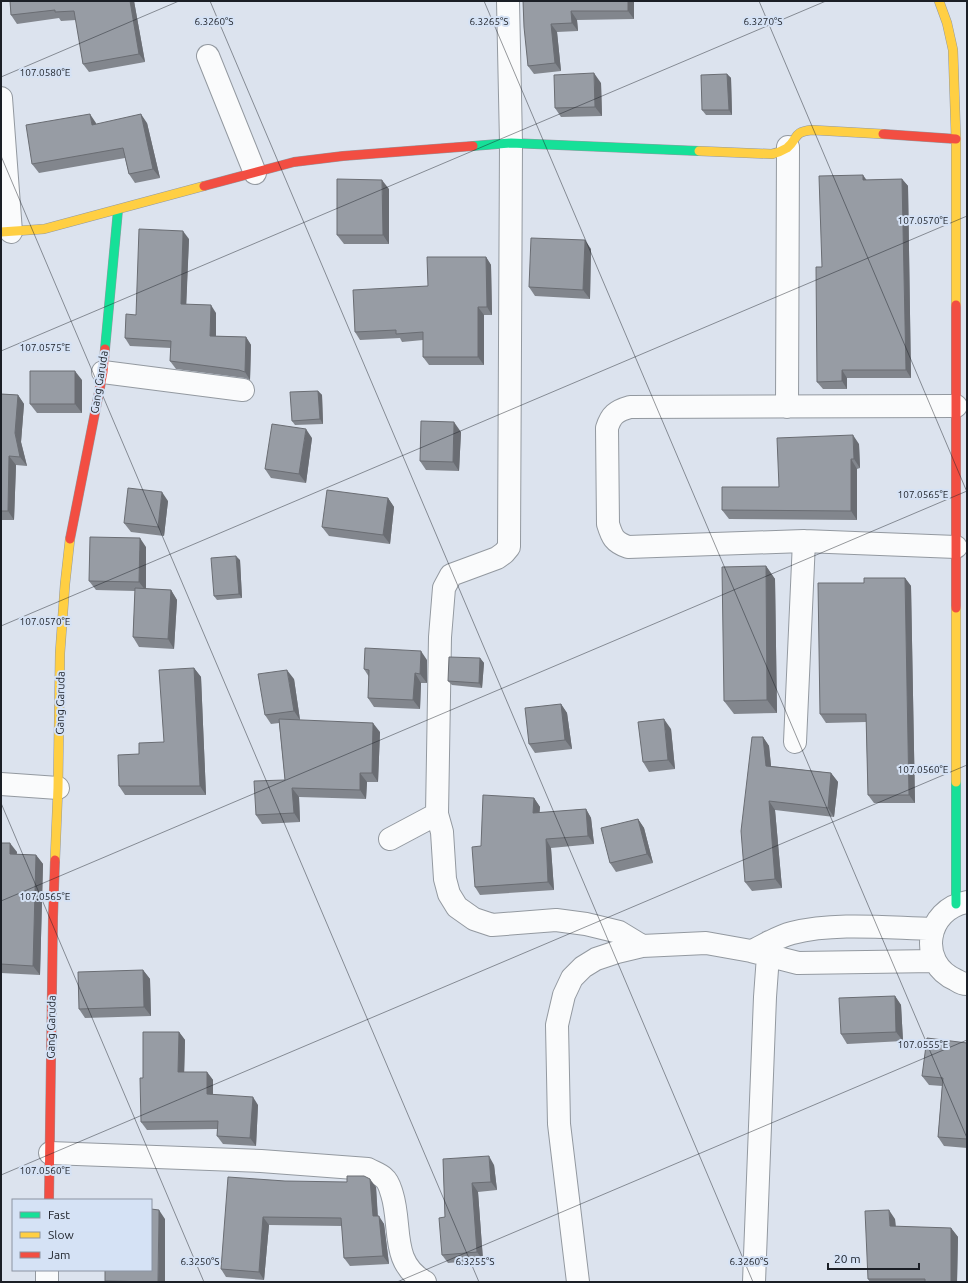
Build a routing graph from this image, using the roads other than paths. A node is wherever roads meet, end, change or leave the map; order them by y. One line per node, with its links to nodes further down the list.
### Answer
1 (508, 1): 6 (street)
2 (939, 1): 5 (street)
3 (208, 56): 8 (street)
4 (1, 98): 10 (street)
5 (956, 139): 7 (street); 13 (street)
6 (511, 143): 7 (street); 8 (street); 20 (street)
7 (788, 148): 14 (street)
8 (255, 173): 9 (street)
9 (118, 210): 10 (street); 11 (street, Gang Garuda)
10 (6, 232)
11 (102, 372): 12 (street); 19 (street, Gang Garuda)
12 (243, 390)
13 (956, 406): 14 (street); 16 (street)
14 (787, 407): 15 (street)
15 (804, 541): 16 (street); 17 (street)
16 (956, 546): 22 (street)
17 (795, 742)
18 (1, 784): 19 (street)
19 (58, 788): 28 (street, Gang Garuda)
20 (437, 814): 21 (street); 24 (street)
21 (390, 839)
22 (962, 903): 23 (street)
23 (933, 929): 25 (street); 26 (street)
24 (642, 946): 25 (street); 33 (street)
25 (763, 950): 26 (street); 34 (street)
26 (935, 961): 27 (street)
27 (967, 984)
28 (50, 1152): 29 (street, Gang Garuda); 32 (street)
29 (48, 1199)
30 (47, 1271): 31 (street)
31 (47, 1282)
32 (425, 1282)
33 (578, 1282)
34 (754, 1282)

